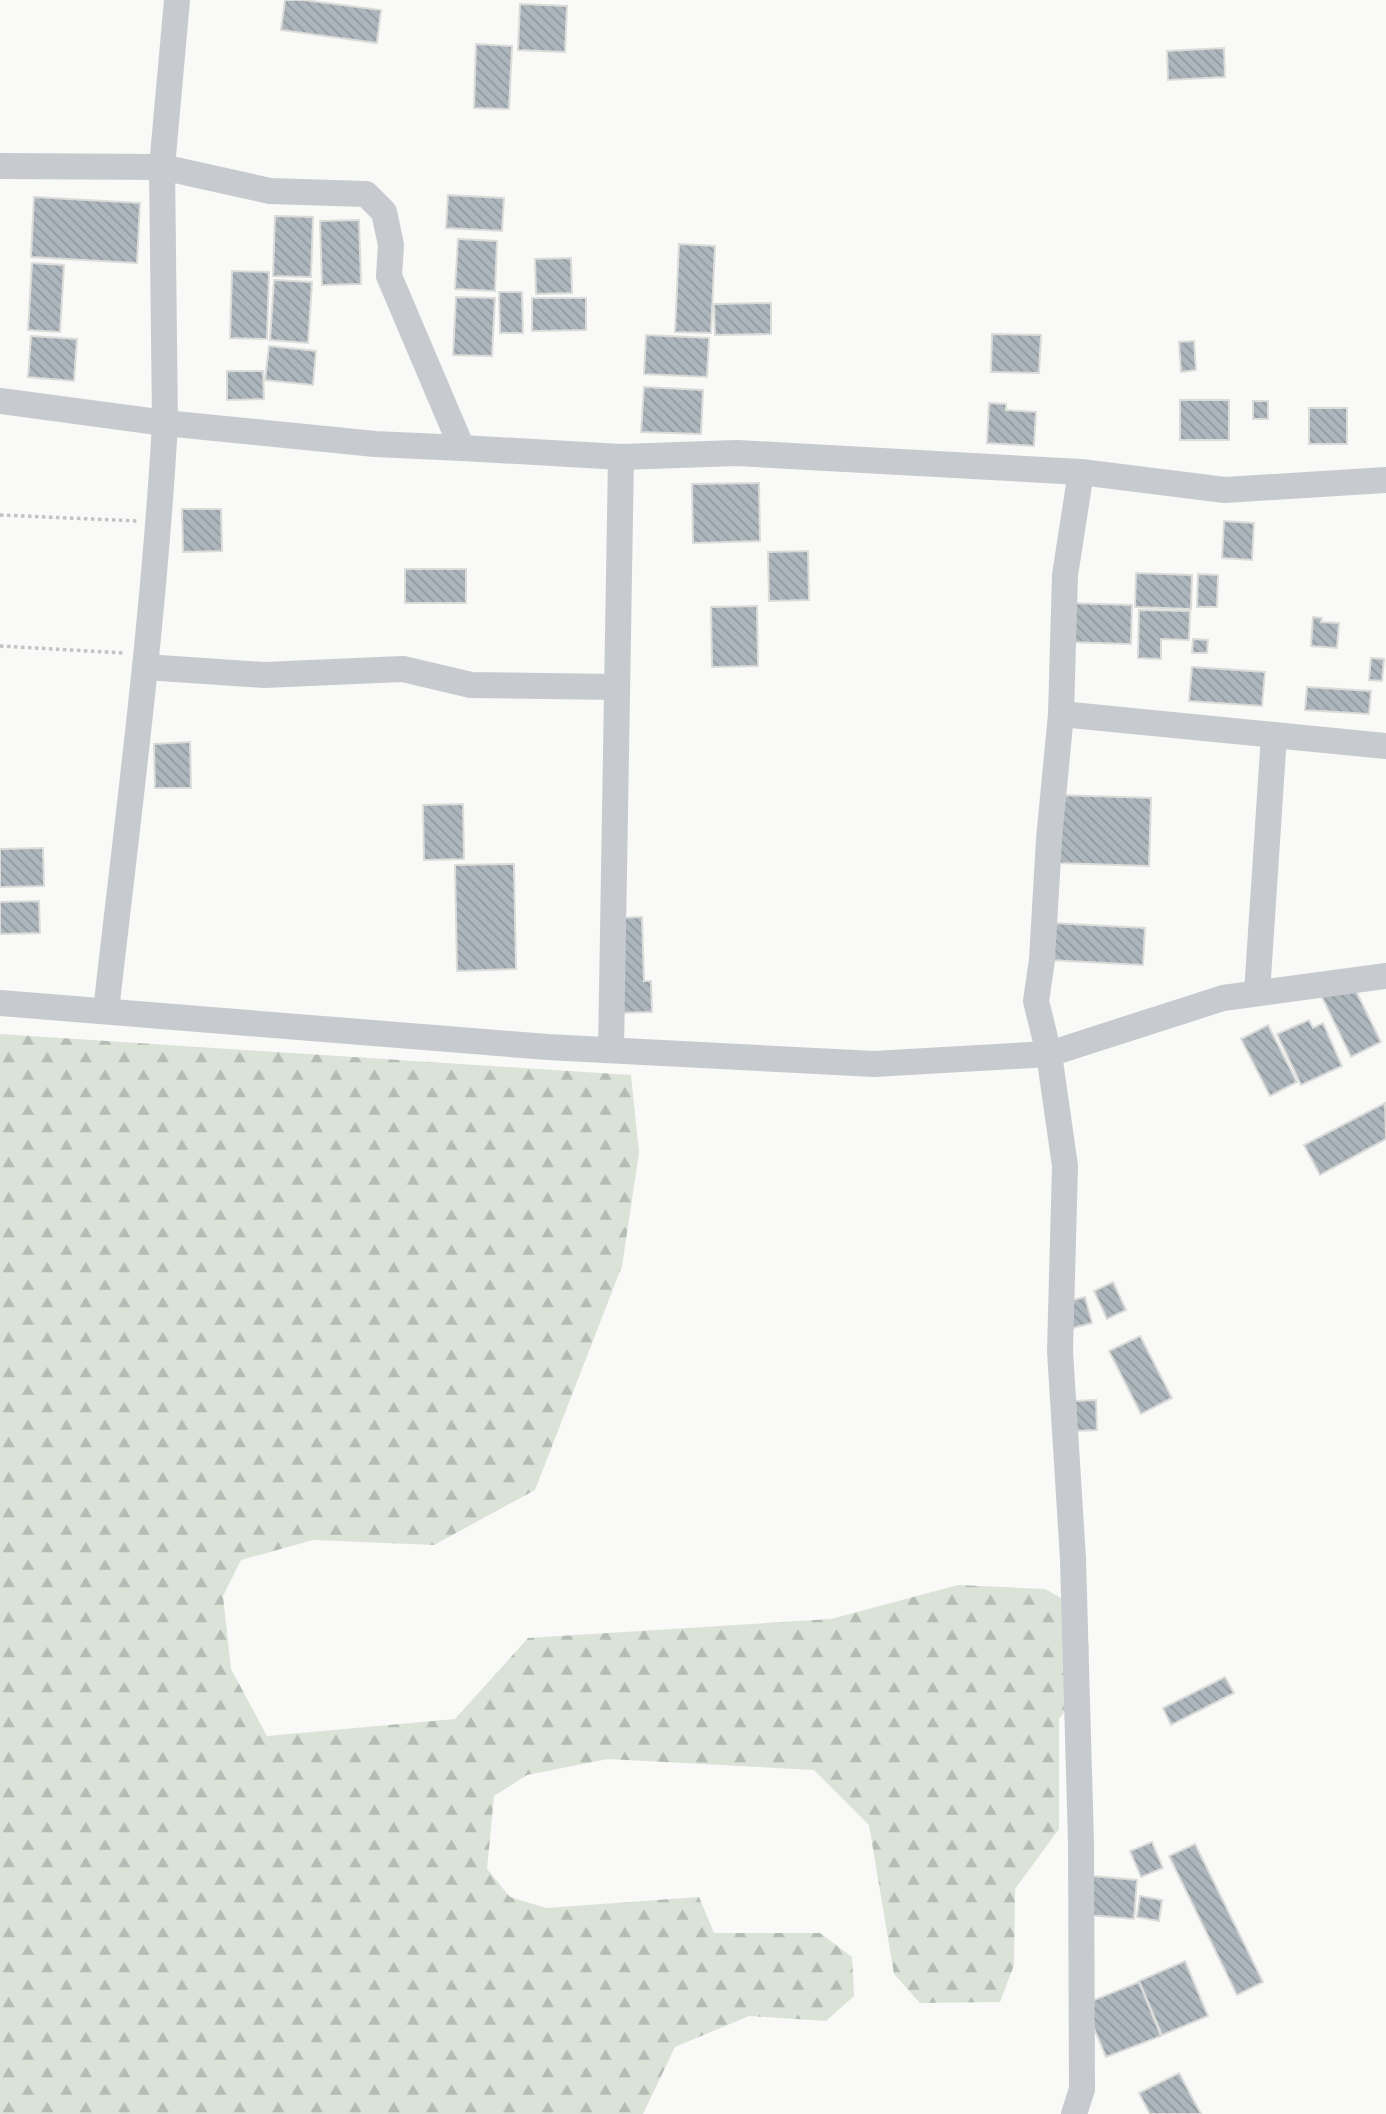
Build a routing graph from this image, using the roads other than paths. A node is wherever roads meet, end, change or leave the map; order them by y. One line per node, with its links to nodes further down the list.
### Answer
1 (177, 0): 3 (street)
2 (0, 166): 3 (street)
3 (162, 167): 5 (street); 6 (street)
4 (0, 401): 5 (street)
5 (165, 423): 6 (street); 10 (street)
6 (462, 448): 7 (street)
7 (621, 457): 8 (street); 11 (street)
8 (1082, 472): 9 (street); 12 (street)
9 (1386, 480)
10 (146, 661): 11 (street); 18 (street)
11 (617, 687): 19 (street)
12 (1061, 714): 13 (street); 20 (street)
13 (1274, 735): 14 (street); 16 (street)
14 (1386, 746)
15 (1386, 976): 16 (street)
16 (1258, 993): 20 (street)
17 (0, 1003): 18 (street)
18 (106, 1012): 19 (street)
19 (611, 1050): 20 (street)
20 (1049, 1054): 21 (street)
21 (1074, 2114)

